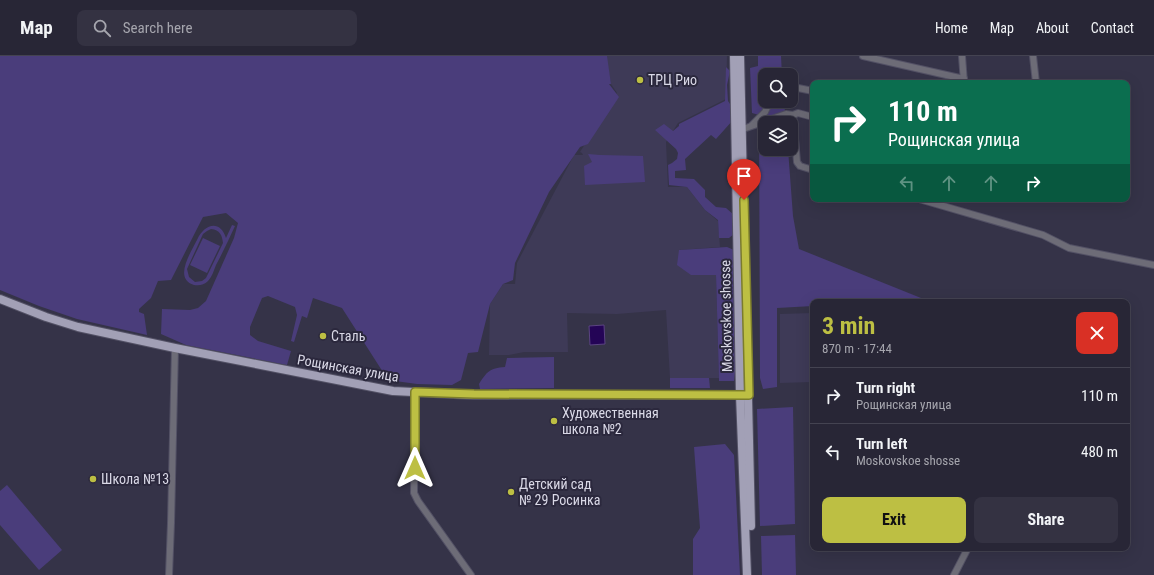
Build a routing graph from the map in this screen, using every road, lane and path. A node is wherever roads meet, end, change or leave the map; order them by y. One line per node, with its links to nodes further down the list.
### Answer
1 (734, 56): 21 (main road, Moskovskoe shosse)
2 (740, 56): 14 (main road, Moskovskoe shosse)
3 (863, 56): 6 (street)
4 (962, 56): 7 (street)
5 (1033, 56): 8 (street)
6 (960, 80)
7 (964, 80)
8 (1036, 80)
9 (798, 88): 10 (street)
10 (810, 90)
11 (767, 108): 14 (street)
12 (793, 115): 13 (street); 14 (street); 15 (street)
13 (810, 116)
14 (746, 128): 21 (main road, Moskovskoe shosse)
15 (810, 169)
16 (929, 202): 17 (street)
17 (1154, 265)
18 (0, 299): 19 (main road, Рощинская улица)
19 (175, 348): 20 (main road, Рощинская улица); 23 (street)
20 (415, 392): 21 (main road, Рощинская улица); 24 (street)
21 (744, 395): 25 (main road, Moskovskoe shosse); 26 (main road, Moskovskoe shosse)
22 (966, 551): 27 (street)
23 (169, 575)
24 (471, 575)
25 (747, 575)
26 (753, 575)
27 (954, 575)

